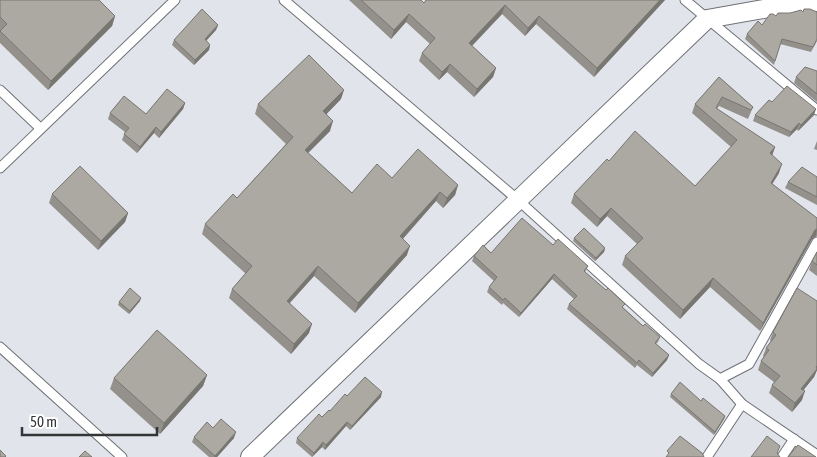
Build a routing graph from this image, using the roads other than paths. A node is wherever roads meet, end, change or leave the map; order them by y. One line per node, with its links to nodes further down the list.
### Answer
1 (175, 0): 8 (lane)
2 (284, 0): 10 (lane)
3 (686, 0): 5 (lane)
4 (817, 2): 5 (street)
5 (707, 19): 7 (lane); 10 (street)
6 (0, 90): 8 (lane)
7 (817, 110)
8 (40, 128): 9 (lane)
9 (0, 168)
10 (518, 200): 13 (lane); 18 (street)
11 (817, 242): 13 (lane)
12 (0, 347): 17 (lane)
13 (720, 379): 14 (lane)
14 (742, 404): 15 (lane); 19 (lane)
15 (794, 439): 16 (lane); 20 (lane)
16 (817, 455)
17 (122, 457)
18 (250, 457)
19 (707, 457)
20 (782, 457)

